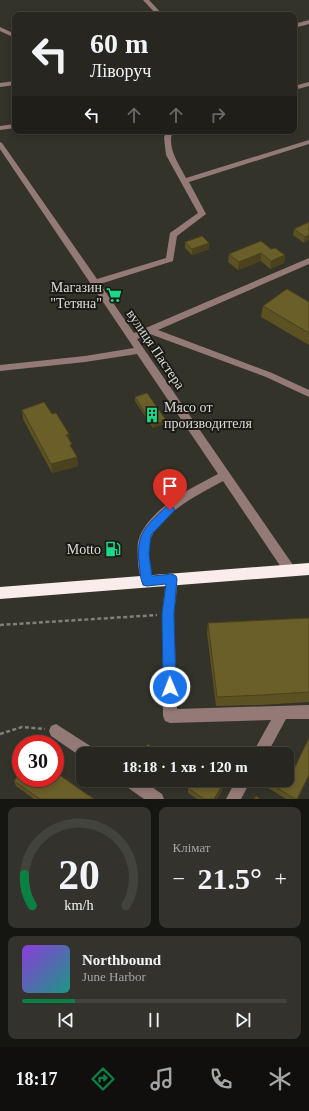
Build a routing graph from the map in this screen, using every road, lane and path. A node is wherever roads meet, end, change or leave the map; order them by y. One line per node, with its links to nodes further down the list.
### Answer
1 (146, 0): 2 (street)
2 (157, 12)
3 (309, 22): 4 (street)
4 (297, 25)
5 (0, 29): 6 (street)
6 (12, 35)
7 (12, 83): 9 (street)
8 (309, 84): 10 (street)
9 (0, 85)
10 (297, 87)
11 (12, 126): 12 (street)
12 (0, 128)
13 (168, 134): 16 (street)
14 (309, 142): 16 (street)
15 (0, 144): 18 (street, вулиця Пастера)
16 (185, 181): 18 (street)
17 (309, 261): 19 (street)
18 (94, 283): 20 (street, вулиця Пастера)
19 (149, 330): 20 (street); 23 (street)
20 (131, 338): 21 (street, вулиця Пастера)
21 (140, 350): 22 (street); 24 (street, вулиця Пастера)
22 (0, 368)
23 (309, 394)
24 (225, 475): 26 (street, вулиця Пастера); 28 (street)
25 (309, 569): 26 (highway)
26 (289, 570): 27 (highway)
27 (172, 579): 28 (highway); 30 (street)
28 (147, 581): 29 (highway)
29 (0, 593)
30 (168, 614): 31 (path); 33 (street)
31 (0, 625)
32 (309, 712): 33 (street)
33 (282, 713): 37 (street)
34 (56, 731): 35 (path); 36 (street)
35 (0, 734)
36 (80, 747)
37 (263, 747)
38 (139, 787): 40 (street)
39 (240, 787): 41 (street)
40 (157, 799)
41 (233, 799)

